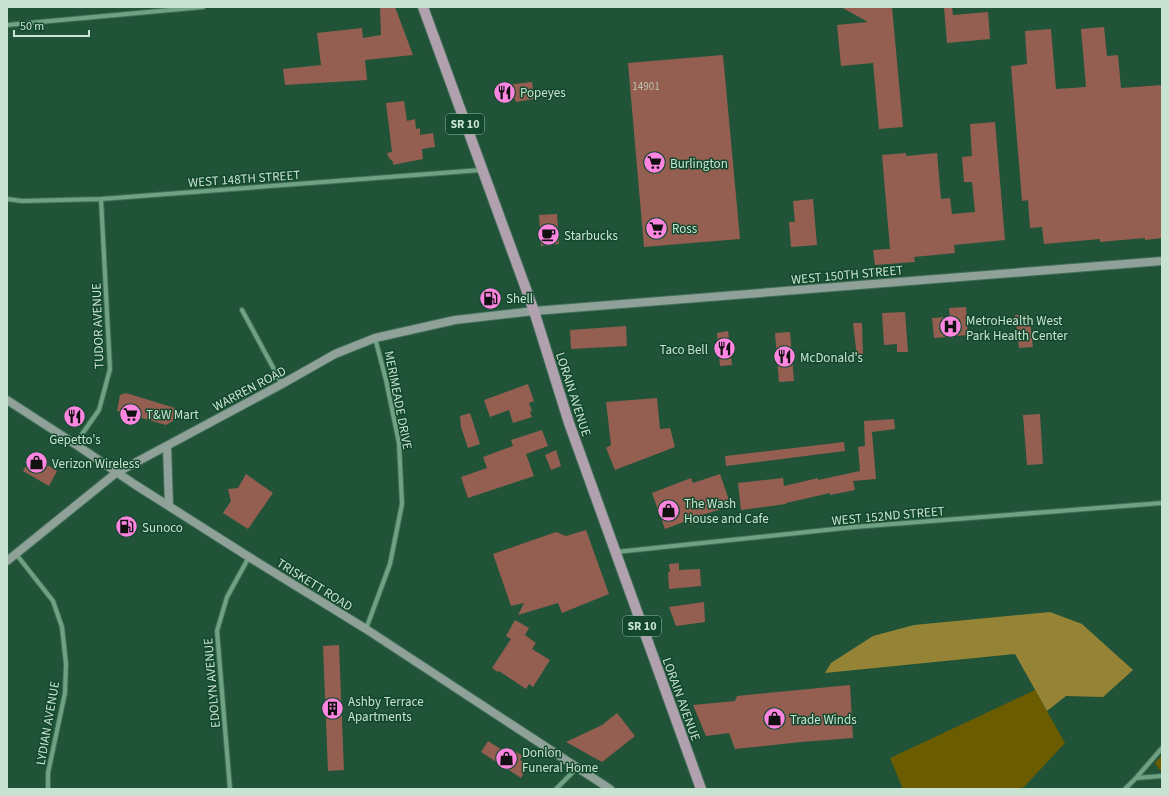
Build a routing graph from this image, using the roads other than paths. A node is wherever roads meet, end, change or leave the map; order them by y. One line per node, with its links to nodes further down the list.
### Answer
1 (197, 7): 2 (street); 4 (street)
2 (203, 7)
3 (423, 7): 5 (main road, LORAIN AVENUE / SR 10)
4 (7, 25)
5 (482, 170): 7 (street, WEST 148TH STREET); 10 (main road, LORAIN AVENUE / SR 10)
6 (7, 199): 7 (street, WEST 148TH STREET)
7 (101, 199): 14 (street, TUDOR AVENUE)
8 (1162, 260): 10 (main road, WEST 150TH STREET)
9 (242, 310): 12 (street)
10 (534, 311): 11 (main road, WARREN ROAD); 19 (main road, LORAIN AVENUE / SR 10)
11 (375, 338): 12 (main road, WARREN ROAD); 23 (street, MERIMEADE DRIVE)
12 (282, 384): 15 (main road, WARREN ROAD)
13 (7, 400): 14 (main road, TRISKETT ROAD)
14 (75, 444): 16 (main road, TRISKETT ROAD)
15 (167, 446): 16 (main road, WARREN ROAD); 18 (main road)
16 (116, 473): 18 (main road, TRISKETT ROAD); 20 (main road, WARREN ROAD)
17 (1162, 503): 19 (street, WEST 152ND STREET)
18 (169, 506): 21 (main road, TRISKETT ROAD)
19 (616, 552): 32 (main road, LORAIN AVENUE / SR 10)
20 (16, 554): 22 (main road, WARREN ROAD); 28 (street, LYDIAN AVENUE)
21 (249, 557): 23 (main road, TRISKETT ROAD); 29 (street, EDOLYN AVENUE)
22 (7, 561)
23 (366, 629): 25 (main road, TRISKETT ROAD)
24 (1162, 748): 27 (street)
25 (577, 768): 30 (street); 31 (main road, TRISKETT ROAD)
26 (1162, 776): 27 (street)
27 (1136, 778): 33 (street)
28 (48, 789)
29 (230, 789)
30 (556, 789)
31 (610, 789)
32 (701, 789)
33 (1126, 789)

